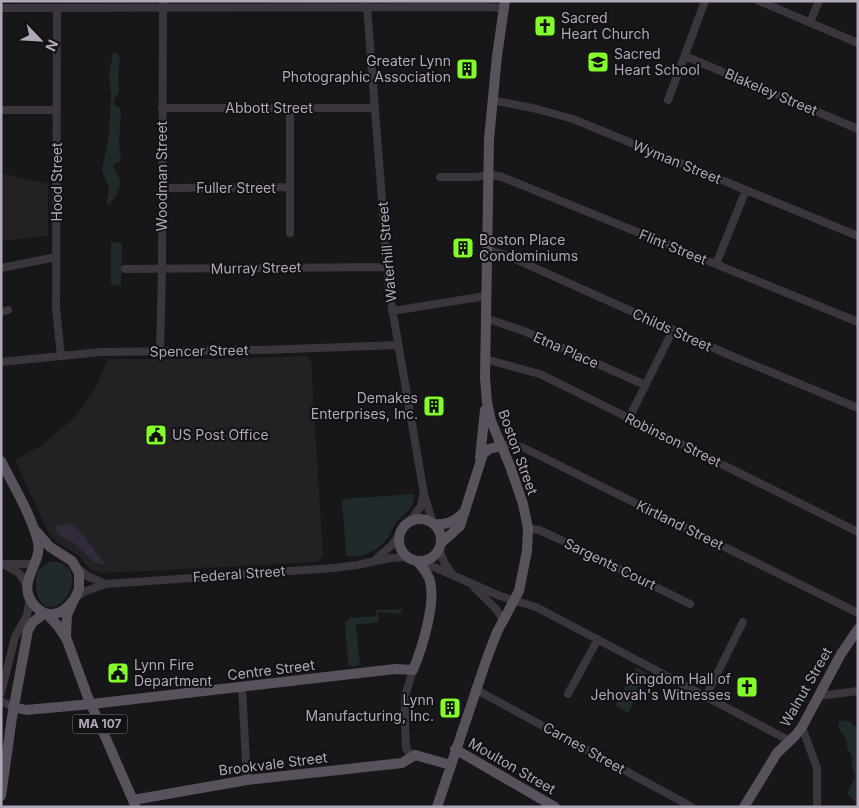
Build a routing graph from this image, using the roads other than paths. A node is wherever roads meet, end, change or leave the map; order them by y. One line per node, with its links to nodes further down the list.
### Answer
1 (705, 1): 12 (street)
2 (759, 1): 10 (street)
3 (819, 1): 10 (street)
4 (162, 4): 6 (street); 8 (street); 15 (street, Woodman Street)
5 (25, 5): 8 (street); 9 (street)
6 (372, 5): 7 (street); 17 (street, Waterhill Street)
7 (504, 5): 13 (main road, Boston Street)
8 (62, 6): 19 (street, Hood Street)
9 (1, 8)
10 (810, 22): 11 (street)
11 (858, 43)
12 (685, 56): 14 (street); 20 (street, Blakeley Street)
13 (492, 100): 21 (main road, Boston Street); 25 (street, Wyman Street)
14 (668, 100)
15 (162, 108): 16 (street, Abbott Street); 24 (street, Woodman Street)
16 (290, 108): 17 (street, Abbott Street); 23 (street, Fuller Street)
17 (375, 108): 31 (street, Waterhill Street)
18 (1, 110): 19 (street)
19 (57, 110): 29 (street, Hood Street)
20 (858, 129)
21 (488, 174): 22 (street); 28 (main road, Boston Street); 30 (street, Flint Street)
22 (440, 177)
23 (290, 187): 24 (street, Fuller Street); 26 (street)
24 (162, 188): 34 (street, Woodman Street)
25 (746, 190): 27 (street, Wyman Street); 30 (street)
26 (290, 232)
27 (858, 236)
28 (488, 250): 35 (main road, Boston Street); 39 (street, Childs Street)
29 (56, 257): 32 (street); 42 (street, Hood Street)
30 (716, 264): 38 (street, Flint Street)
31 (387, 267): 34 (street, Murray Street); 36 (street, Waterhill Street)
32 (1, 268)
33 (126, 269): 34 (street, Murray Street)
34 (162, 269): 41 (street, Woodman Street)
35 (486, 296): 36 (street); 37 (main road, Boston Street)
36 (392, 311): 40 (street, Waterhill Street)
37 (485, 318): 43 (main road, Boston Street); 45 (street, Etna Place)
38 (858, 322)
39 (673, 330): 45 (street); 47 (street, Childs Street)
40 (398, 345): 41 (street, Spencer Street); 52 (street, Waterhill Street)
41 (160, 351): 42 (street, Spencer Street)
42 (61, 356): 44 (street, Spencer Street)
43 (485, 359): 46 (main road, Boston Street); 48 (street, Robinson Street)
44 (1, 362)
45 (645, 385): 48 (street)
46 (486, 397): 49 (main road, Boston Street); 50 (main road)
47 (858, 408)
48 (629, 418): 58 (street, Robinson Street)
49 (501, 446): 50 (main road); 57 (main road, Boston Street); 74 (street, Kirtland Street)
50 (480, 460): 53 (main road)
51 (1, 461): 56 (main road)
52 (424, 494): 54 (street); 55 (street, Waterhill Street)
53 (464, 512): 55 (main road); 60 (main road)
54 (410, 521): 55 (main road); 59 (main road)
55 (434, 523): 60 (main road)
56 (33, 528): 61 (main road); 65 (main road)
57 (528, 528): 71 (main road, Boston Street); 73 (street, Sargents Court)
58 (858, 532)
59 (399, 536): 62 (main road); 63 (street)
60 (440, 546): 62 (main road); 67 (street)
61 (62, 555): 65 (main road); 66 (main road)
62 (415, 560): 63 (street, Federal Street); 67 (street, Federal Street); 81 (main road)
63 (372, 562): 68 (street, Federal Street)
64 (4, 563): 65 (street); 70 (street)
65 (35, 563): 70 (main road)
66 (77, 568): 68 (street); 72 (main road, MA 107)
67 (454, 575): 69 (street, Federal Street)
68 (106, 584): 72 (street, Federal Street)
69 (471, 584): 71 (street, Federal Street); 76 (street, Federal Street)
70 (29, 591): 75 (main road, MA 107); 85 (street)
71 (515, 600): 76 (main road, Boston Street); 80 (street, Federal Street)
72 (73, 601): 75 (main road); 79 (main road, MA 107)
73 (690, 604)
74 (858, 613)
75 (46, 614): 79 (main road, MA 107); 91 (main road)
76 (504, 621): 83 (main road, Boston Street)
77 (743, 622): 87 (street)
78 (858, 629): 88 (main road, Walnut Street)
79 (67, 640): 90 (main road, MA 107)
80 (598, 640): 86 (street); 87 (street, Federal Street)
81 (413, 670): 82 (main road, Centre Street); 96 (street)
82 (242, 687): 90 (main road, Centre Street); 99 (street)
83 (475, 689): 94 (main road, Boston Street); 104 (street, Carnes Street)
84 (858, 691): 88 (street)
85 (1, 693)
86 (568, 694)
87 (706, 696): 93 (street, Federal Street)
88 (819, 696): 92 (main road, Walnut Street)
89 (1, 702): 91 (street)
90 (92, 704): 91 (main road, Centre Street); 101 (main road, MA 107)
91 (13, 707): 95 (main road)
92 (802, 727): 93 (main road, Walnut Street); 106 (street)
93 (790, 741): 105 (main road, Walnut Street)
94 (455, 749): 97 (main road, Boston Street); 103 (main road, Moulton Street)
95 (7, 752): 98 (street); 100 (main road)
96 (415, 755): 97 (main road); 99 (main road, Brookvale Street)
97 (451, 765): 102 (main road, Boston Street)
98 (1, 766)
99 (247, 780): 101 (main road, Brookvale Street)
100 (1, 796)
101 (134, 804)
102 (437, 807)
103 (555, 807)
104 (692, 807)
105 (744, 807)
106 (817, 807)

